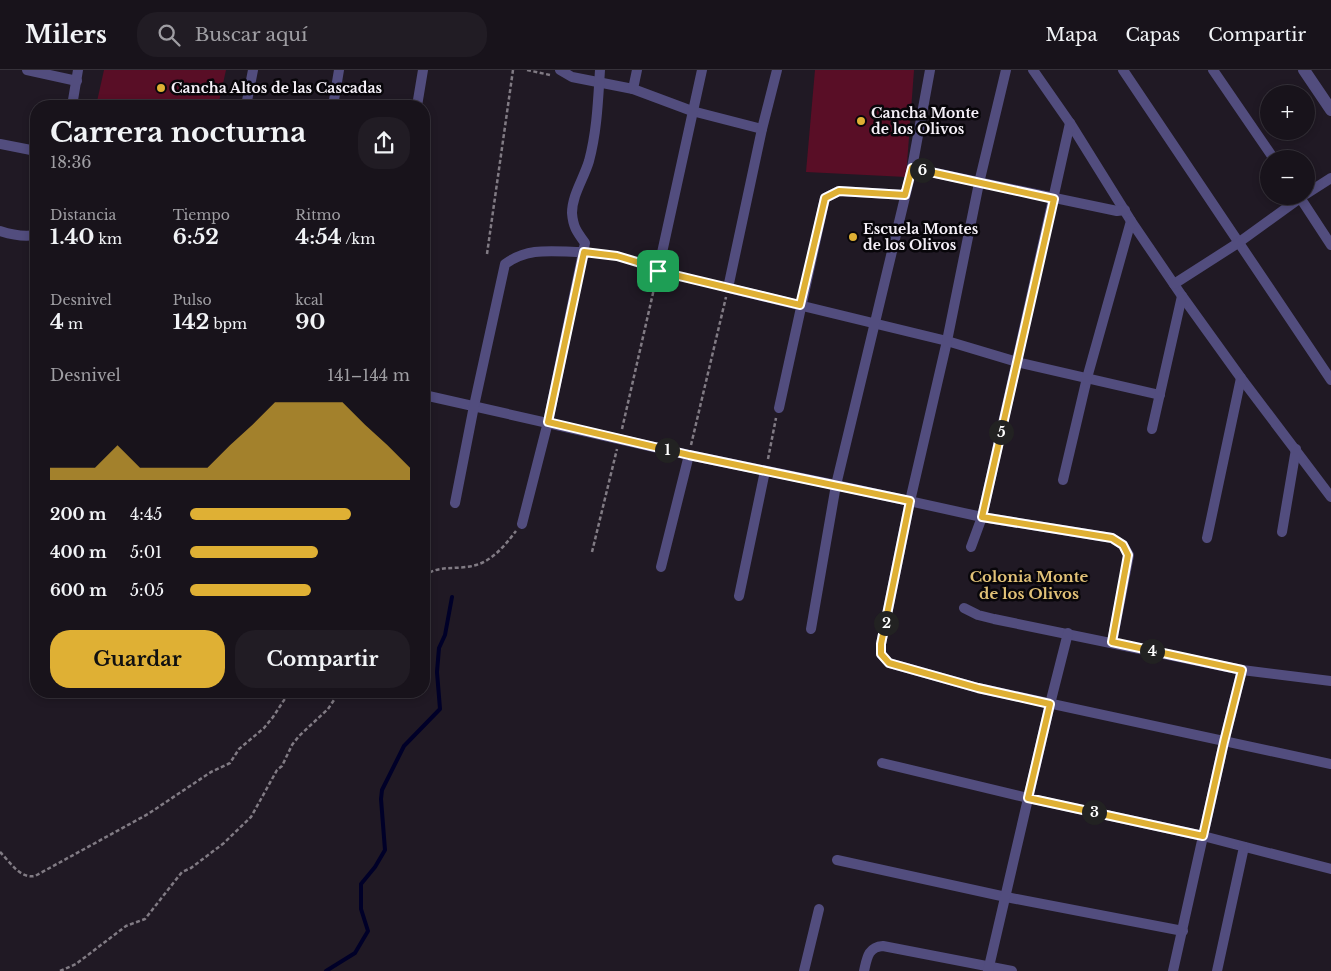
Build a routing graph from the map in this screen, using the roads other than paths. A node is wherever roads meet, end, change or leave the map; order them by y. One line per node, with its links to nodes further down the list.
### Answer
1 (27, 70): 17 (street)
2 (78, 70): 17 (street)
3 (253, 70): 21 (street)
4 (338, 70): 22 (street)
5 (423, 70): 23 (street)
6 (560, 70): 18 (street)
7 (600, 70): 18 (street)
8 (637, 70): 19 (street)
9 (702, 70): 25 (street)
10 (777, 70): 27 (street)
11 (930, 70): 31 (street)
12 (1006, 70): 33 (street)
13 (1033, 70): 26 (street)
14 (1123, 70): 43 (street)
15 (1213, 70): 30 (street)
16 (1304, 70): 24 (street)
17 (76, 81): 20 (street)
18 (599, 82): 19 (street); 45 (street)
19 (633, 89): 25 (street)
20 (73, 100)
21 (247, 100)
22 (334, 100)
23 (418, 100)
24 (1331, 110)
25 (692, 111): 27 (street); 46 (street)
26 (1070, 123): 36 (street); 39 (street)
27 (762, 129): 49 (street)
28 (0, 144): 29 (street)
29 (30, 150)
30 (1268, 150)
31 (912, 168): 33 (street); 35 (street)
32 (1331, 178): 34 (street)
33 (979, 183): 36 (street); 51 (street)
34 (1315, 188)
35 (905, 195): 49 (street); 50 (street)
36 (1054, 199): 39 (street); 52 (street)
37 (1290, 205): 43 (street)
38 (1307, 205): 44 (street)
39 (1125, 210): 40 (street)
40 (1131, 221): 47 (street); 53 (street)
41 (0, 231): 42 (street)
42 (30, 236)
43 (1238, 243): 47 (street); 55 (street)
44 (1331, 246)
45 (584, 252): 58 (street); 60 (street)
46 (658, 271)
47 (1174, 284): 48 (street)
48 (1182, 296): 54 (street); 56 (street)
49 (800, 305): 50 (street); 59 (street)
50 (874, 323): 51 (street); 66 (street)
51 (947, 341): 52 (street); 68 (street)
52 (1017, 362): 53 (street); 70 (street)
53 (1087, 378): 56 (street); 65 (street)
54 (1241, 378): 62 (street); 73 (street)
55 (1331, 380)
56 (1160, 395): 61 (street)
57 (430, 396): 58 (street)
58 (474, 406): 60 (street); 69 (street)
59 (779, 408)
60 (548, 422): 63 (street); 71 (street)
61 (1152, 428)
62 (1296, 449): 67 (street); 72 (street)
63 (689, 455): 64 (street); 75 (street)
64 (766, 471): 66 (street); 76 (street)
65 (1063, 480)
66 (836, 485): 68 (street); 78 (street)
67 (1331, 497)
68 (910, 501): 70 (street); 83 (street)
69 (455, 503)
70 (982, 517): 74 (street); 80 (street)
71 (522, 524)
72 (1282, 532)
73 (1207, 538)
74 (971, 547)
75 (662, 568)
76 (739, 596)
77 (964, 608): 79 (street)
78 (811, 629)
79 (1068, 633): 80 (street); 83 (street)
80 (1112, 642): 81 (street)
81 (1242, 670): 82 (street); 84 (street)
82 (1331, 682)
83 (1050, 704): 84 (street); 87 (street)
84 (1224, 742): 86 (street); 88 (street)
85 (882, 763): 87 (street)
86 (1331, 764)
87 (1028, 798): 88 (street); 92 (street)
88 (1203, 836): 89 (street); 94 (street)
89 (1244, 847): 91 (street); 100 (street)
90 (837, 860): 92 (street)
91 (1331, 869)
92 (1006, 897): 94 (street); 95 (street)
93 (819, 909): 96 (street)
94 (1183, 931): 99 (street)
95 (989, 968): 97 (street); 98 (street)
96 (804, 971)
97 (864, 971)
98 (1012, 971)
99 (1173, 971)
100 (1217, 971)

